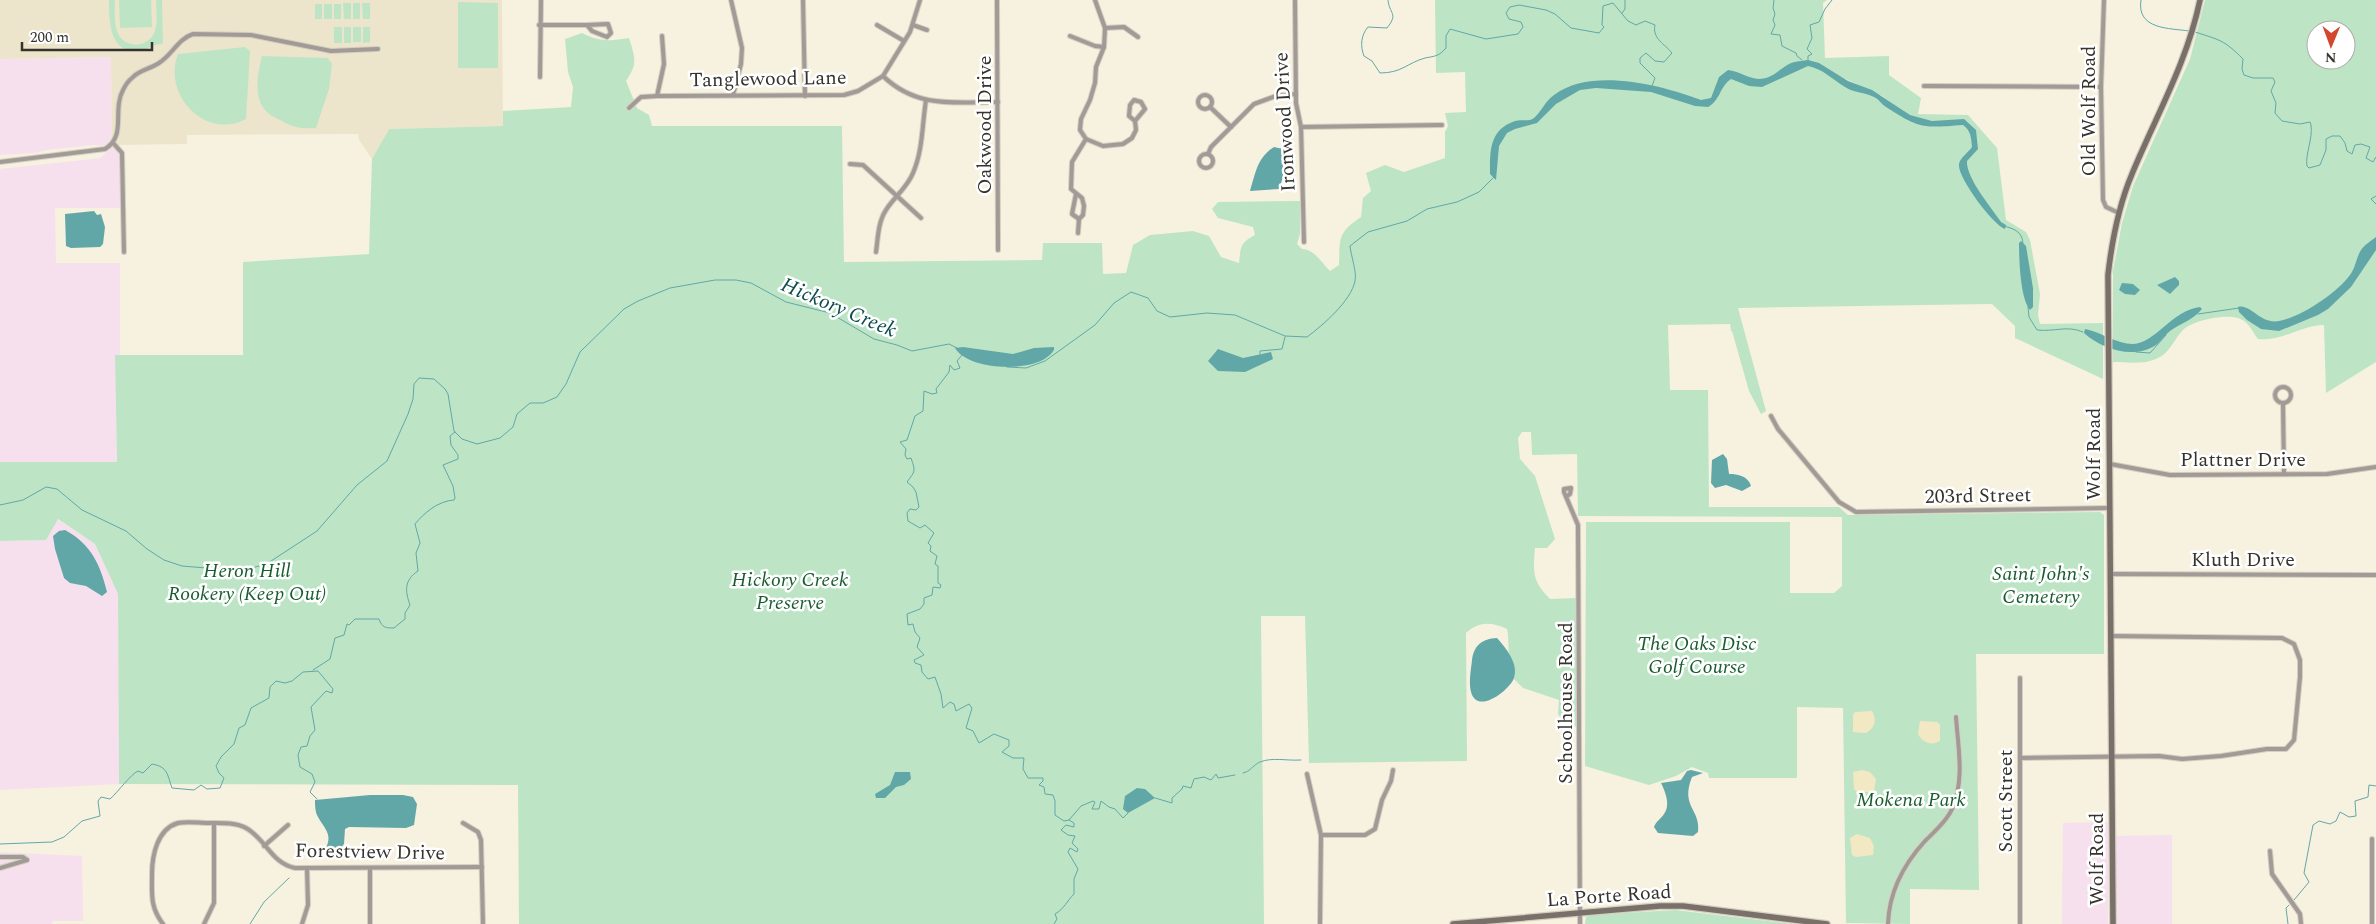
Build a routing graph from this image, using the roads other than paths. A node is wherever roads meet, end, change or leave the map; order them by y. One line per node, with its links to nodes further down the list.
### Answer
1 (541, 0): 10 (street)
2 (731, 0): 27 (street)
3 (803, 0): 29 (street)
4 (920, 0): 13 (street, Tanglewood Lane)
5 (997, 0): 31 (street, Oakwood Drive)
6 (1095, 0): 14 (street)
7 (1295, 0): 26 (street, Ironwood Drive)
8 (2104, 0): 25 (street, Old Wolf Road)
9 (2200, 0): 45 (main road, Wolf Road)
10 (539, 25): 11 (street); 23 (street)
11 (588, 25): 11 (street)
12 (877, 25): 19 (street)
13 (913, 25): 15 (street); 19 (street, Tanglewood Lane)
14 (1105, 28): 18 (street); 20 (street)
15 (927, 30)
16 (662, 36): 28 (street)
17 (1070, 36): 20 (street)
18 (1138, 37)
19 (904, 41): 22 (street, Tanglewood Lane)
20 (1104, 47): 38 (street)
21 (378, 49): 39 (street)
22 (883, 76): 29 (street, Tanglewood Lane); 30 (street)
23 (540, 77)
24 (1924, 86): 25 (street)
25 (2100, 87): 45 (street, Old Wolf Road)
26 (1296, 94): 36 (street); 37 (street, Ironwood Drive)
27 (733, 95): 28 (street, Tanglewood Lane); 29 (street, Tanglewood Lane)
28 (657, 96): 33 (street, Tanglewood Lane)
29 (805, 96)
30 (926, 100): 31 (street); 44 (street)
31 (998, 102): 50 (street, Oakwood Drive)
32 (1210, 107): 36 (street)
33 (628, 108)
34 (1135, 121): 34 (street); 38 (street)
35 (1442, 125): 37 (street)
36 (1230, 127): 40 (street)
37 (1301, 127): 49 (street, Ironwood Drive)
38 (1086, 140): 43 (street)
39 (114, 144): 41 (street); 51 (street)
40 (1208, 154)
41 (0, 162)
42 (850, 164): 44 (street)
43 (1076, 194): 47 (street); 47 (street)
44 (898, 197): 46 (street); 52 (street)
45 (2119, 213): 55 (main road, Wolf Road)
46 (921, 218)
47 (1079, 219): 48 (street)
48 (1078, 233)
49 (1304, 242)
50 (998, 250)
51 (124, 252)
52 (876, 252)
53 (2283, 403): 53 (street); 57 (street)
54 (1771, 416): 59 (street, 203rd Street)
55 (2110, 464): 57 (street, Plattner Drive); 59 (main road, Wolf Road)
56 (2376, 467): 57 (street, Plattner Drive)
57 (2284, 474)
58 (1566, 497): 81 (street, Schoolhouse Road)
59 (2110, 508): 60 (main road, Wolf Road)
60 (2110, 574): 61 (street, Kluth Drive); 62 (main road, Wolf Road)
61 (2376, 575)
62 (2111, 636): 65 (main road, Wolf Road); 65 (street)
63 (2020, 678): 66 (street, Scott Street)
64 (1956, 717): 91 (street)
65 (2112, 757): 66 (street); 93 (main road, Wolf Road)
66 (2020, 758): 92 (street, Scott Street)
67 (1394, 770): 72 (street)
68 (1307, 774): 72 (street)
69 (214, 823): 74 (street, Forestview Drive); 82 (street, Forestview Drive); 83 (street)
70 (463, 823): 77 (street)
71 (288, 825): 74 (street)
72 (1321, 835): 87 (street)
73 (2372, 839): 95 (street)
74 (264, 846): 79 (street, Forestview Drive)
75 (2270, 851): 94 (street)
76 (0, 858): 78 (street)
77 (482, 867): 80 (street, Forestview Drive); 86 (street)
78 (0, 868)
79 (308, 868): 80 (street, Forestview Drive); 84 (street)
80 (370, 868): 85 (street)
81 (1581, 912): 88 (main road, La Porte Road); 89 (street, Schoolhouse Road); 90 (main road, La Porte Road)
82 (163, 924)
83 (204, 924)
84 (302, 924)
85 (370, 924)
86 (483, 924)
87 (1320, 924)
88 (1453, 924)
89 (1580, 924)
90 (1827, 924)
91 (1888, 924)
92 (2020, 924)
93 (2113, 924)
94 (2302, 924)
95 (2372, 924)

